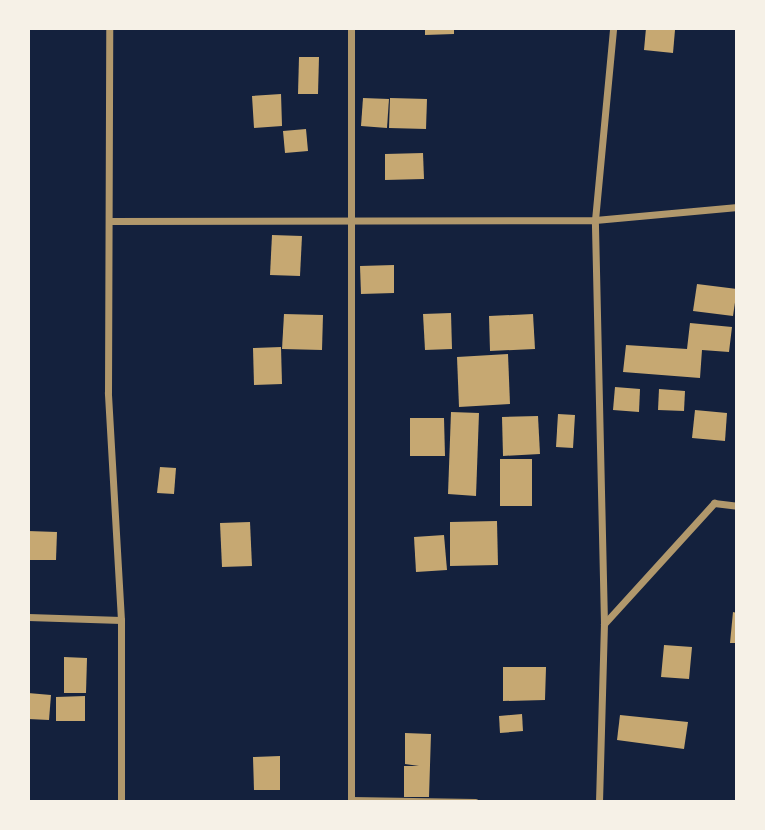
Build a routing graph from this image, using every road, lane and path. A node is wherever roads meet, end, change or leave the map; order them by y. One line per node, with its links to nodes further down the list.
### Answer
1 (109, 28): 6 (street)
2 (351, 28): 7 (street)
3 (612, 28): 5 (street)
4 (737, 207): 5 (street)
5 (595, 220): 7 (street); 11 (street)
6 (108, 221): 7 (street); 10 (street)
7 (348, 221): 12 (street)
8 (737, 506): 11 (street)
9 (28, 617): 10 (street)
10 (121, 620): 13 (street)
11 (604, 623): 15 (street)
12 (351, 801): 14 (street)
13 (121, 802)
14 (475, 802)
15 (599, 802)

